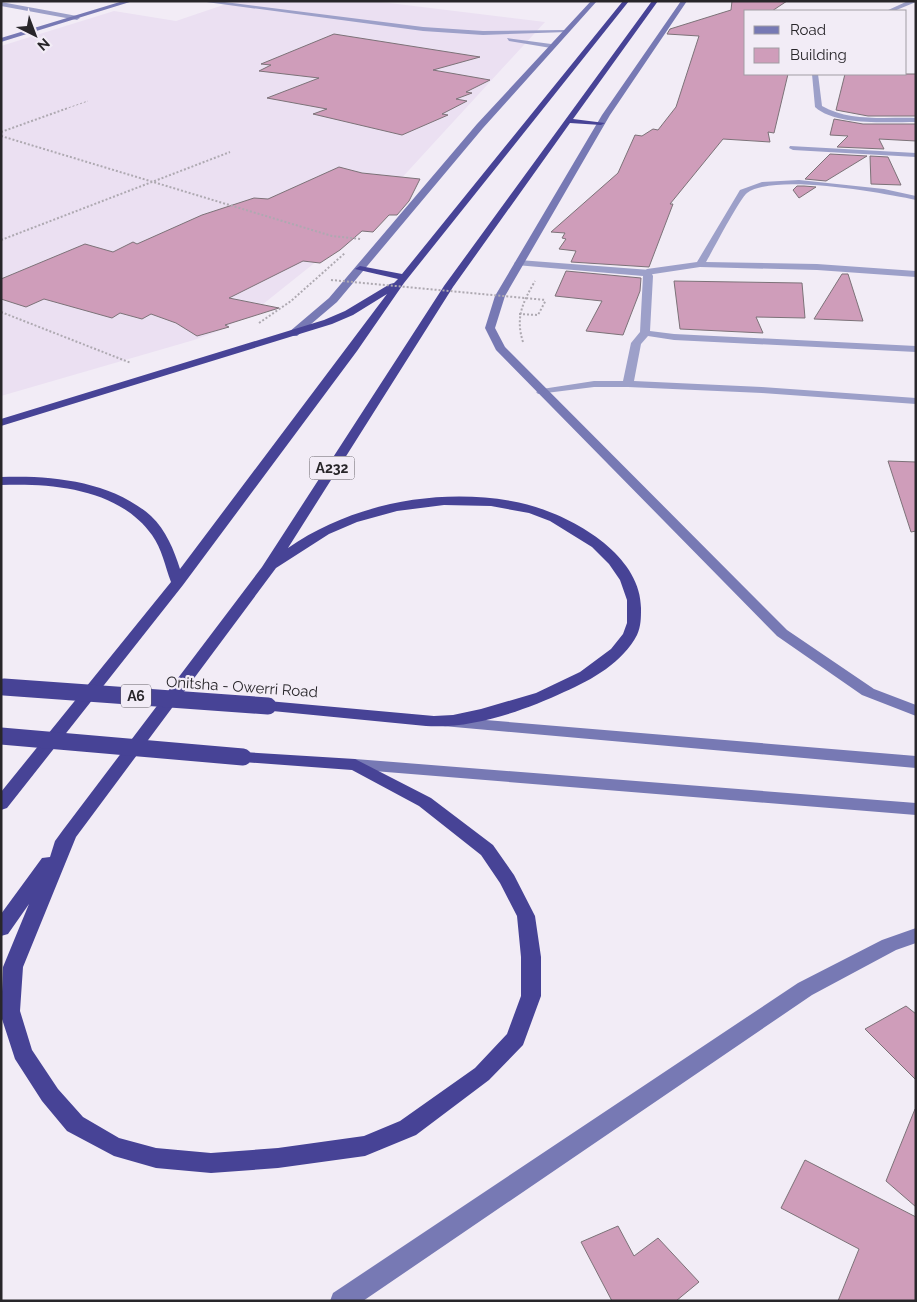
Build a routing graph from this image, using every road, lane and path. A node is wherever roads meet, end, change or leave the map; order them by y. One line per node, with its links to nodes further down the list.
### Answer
1 (202, 1): 14 (street)
2 (594, 1): 13 (main road)
3 (626, 1): 38 (highway)
4 (655, 1): 20 (highway, A232)
5 (684, 1): 21 (main road)
6 (914, 1): 10 (street)
7 (125, 2): 12 (main road)
8 (1, 4): 9 (street)
9 (27, 8): 11 (street); 12 (street)
10 (891, 10)
11 (10, 13)
12 (77, 18): 15 (main road)
13 (564, 32): 14 (street); 16 (main road)
14 (483, 33): 16 (street)
15 (1, 40)
16 (552, 46): 35 (main road)
17 (815, 75): 19 (street)
18 (88, 102): 22 (path)
19 (916, 120)
20 (568, 121): 21 (highway); 53 (highway, A232)
21 (601, 123): 32 (main road)
22 (1, 132)
23 (1, 136): 27 (path)
24 (793, 148): 26 (street)
25 (230, 152): 27 (path)
26 (916, 155)
27 (150, 181): 29 (path); 30 (path)
28 (916, 198): 33 (lane)
29 (1, 240)
30 (354, 245)
31 (348, 251): 42 (path)
32 (519, 263): 34 (street); 49 (main road)
33 (700, 264): 36 (lane); 37 (lane)
34 (544, 265): 36 (street); 41 (path)
35 (360, 269): 38 (highway); 44 (main road)
36 (647, 272): 43 (street)
37 (916, 274)
38 (402, 279): 44 (highway); 54 (highway)
39 (331, 280): 41 (path, bridge)
40 (1, 312): 47 (path)
41 (519, 314): 45 (path)
42 (252, 326)
43 (645, 333): 46 (street); 48 (street)
44 (293, 334): 51 (highway)
45 (525, 346)
46 (916, 349)
47 (125, 367)
48 (628, 384): 49 (street); 50 (street)
49 (542, 392): 56 (main road)
50 (916, 401)
51 (1, 423)
52 (1, 481): 54 (highway)
53 (268, 569): 57 (highway, Onitsha - Owerri Road); 63 (highway, A232)
54 (178, 582): 61 (highway)
55 (3, 687): 57 (highway, Onitsha - Owerri Road / A6, bridge)
56 (916, 711)
57 (450, 722): 59 (main road)
58 (1, 736): 60 (highway, bridge)
59 (916, 762)
60 (355, 765): 62 (main road); 63 (highway)
61 (1, 804)
62 (916, 809)
63 (69, 834): 64 (highway, A232)
64 (1, 930)
65 (916, 935): 66 (main road)
66 (342, 1301)

